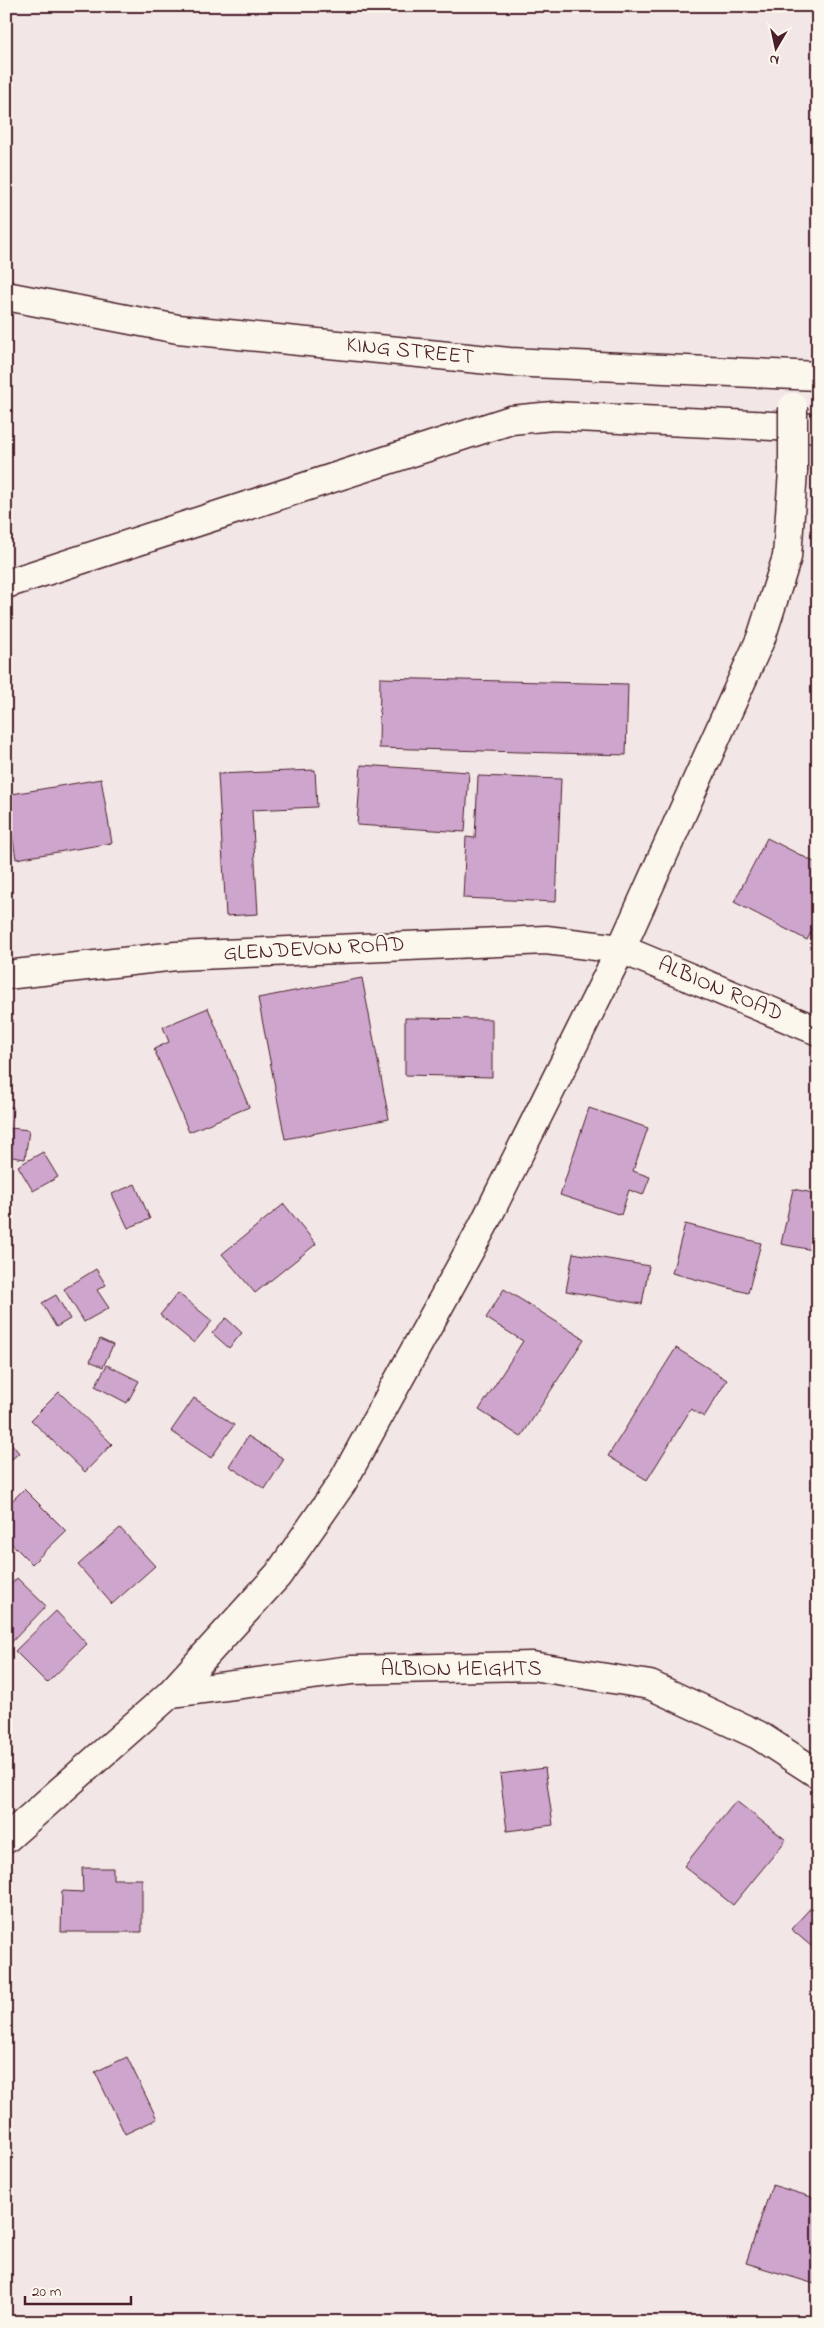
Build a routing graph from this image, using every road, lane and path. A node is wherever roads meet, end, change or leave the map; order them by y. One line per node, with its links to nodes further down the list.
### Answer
1 (6, 296): 2 (street, KING STREET)
2 (783, 374): 3 (street, KING STREET); 6 (street, bridge)
3 (818, 376)
4 (818, 428): 5 (street)
5 (6, 584)
6 (621, 949): 7 (street, GLENDEVON ROAD); 8 (street, ALBION ROAD); 9 (street)
7 (6, 975)
8 (818, 1030)
9 (171, 1693): 10 (street, ALBION HEIGHTS); 11 (street)
10 (818, 1774)
11 (6, 1840)

